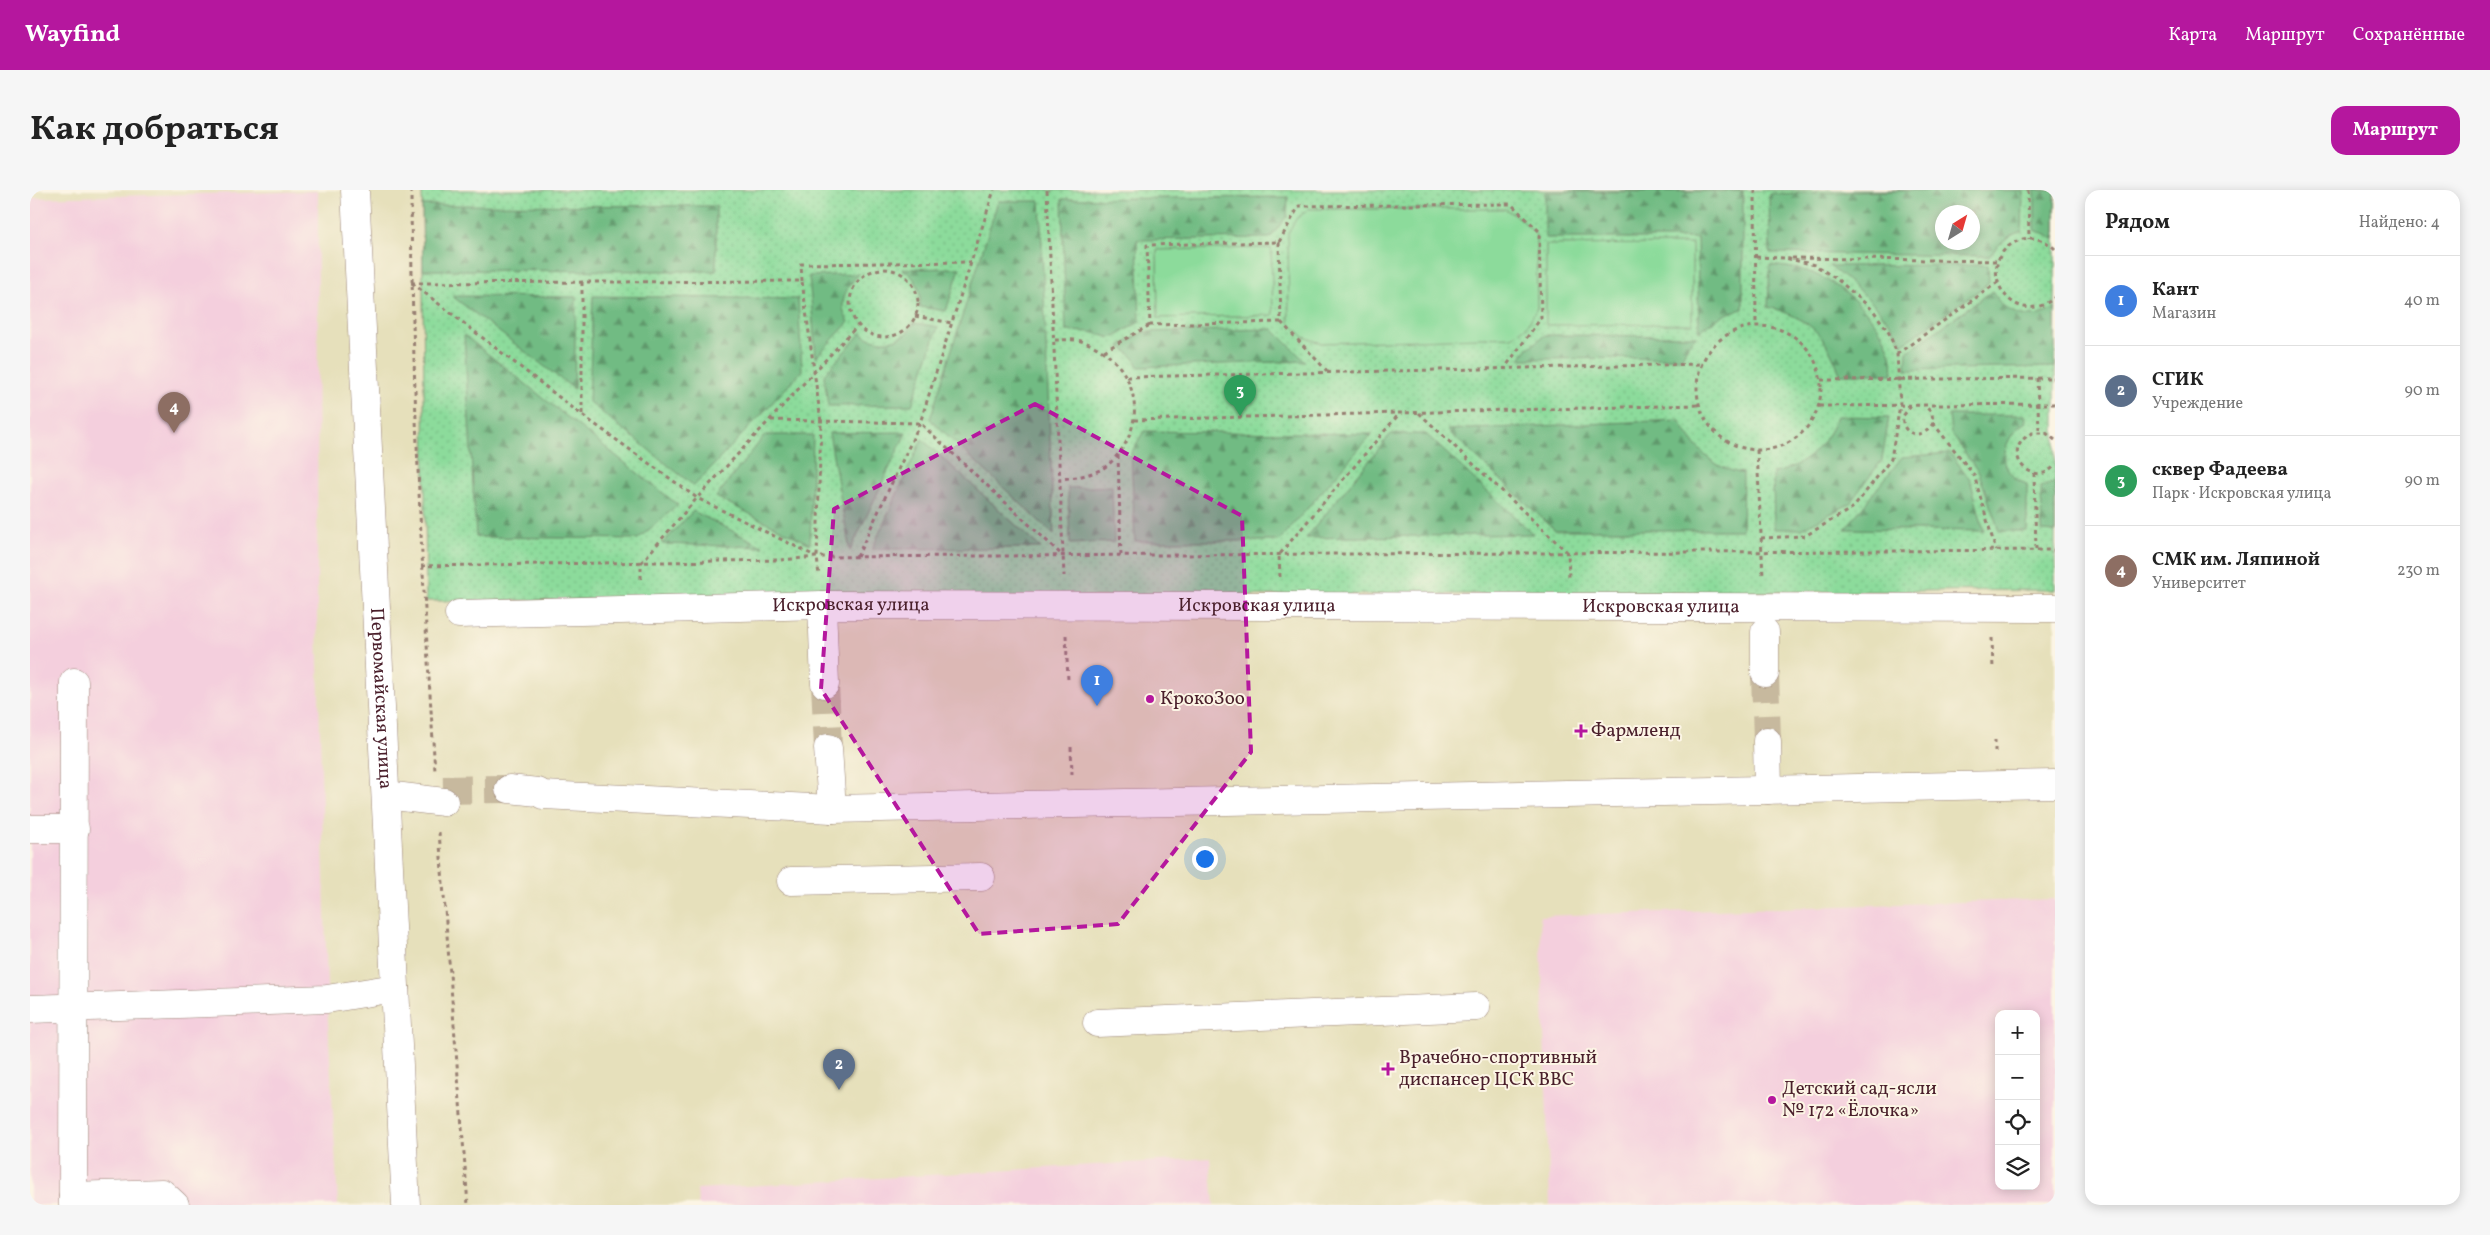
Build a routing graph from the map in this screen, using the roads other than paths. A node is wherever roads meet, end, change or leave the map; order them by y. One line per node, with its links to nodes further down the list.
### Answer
1 (355, 190): 12 (street, Первомайская улица)
2 (822, 605): 4 (street, Искровская улица); 5 (street, Искровская улица); 8 (street)
3 (2055, 608): 5 (street, Искровская улица)
4 (459, 614)
5 (1764, 620): 6 (street)
6 (1765, 673)
7 (74, 682): 18 (street)
8 (825, 684)
9 (1767, 742): 13 (street)
10 (828, 748): 16 (street)
11 (2055, 784): 13 (street)
12 (385, 790): 14 (street); 21 (street, Первомайская улица)
13 (1768, 790): 16 (street)
14 (440, 796)
15 (510, 796): 16 (street)
16 (832, 809)
17 (30, 829): 18 (street)
18 (75, 829): 23 (street)
19 (981, 877): 20 (street)
20 (791, 881)
21 (395, 988): 23 (street); 28 (street, Первомайская улица)
22 (1476, 1007): 25 (street)
23 (74, 1008): 24 (street); 26 (street)
24 (30, 1009)
25 (1097, 1023)
26 (73, 1200): 27 (street)
27 (175, 1205)
28 (406, 1205)

